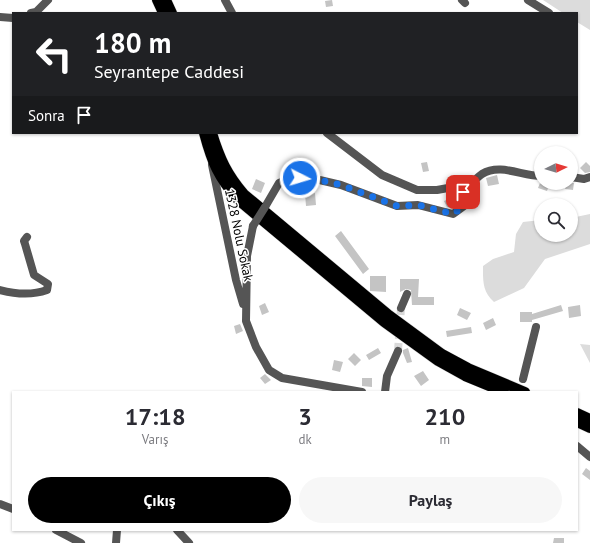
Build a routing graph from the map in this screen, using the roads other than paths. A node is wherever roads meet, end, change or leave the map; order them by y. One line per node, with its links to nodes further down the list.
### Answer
1 (48, 0): 6 (street)
2 (156, 0): 7 (main road)
3 (166, 0): 8 (main road)
4 (225, 0): 9 (street)
5 (528, 0): 10 (street)
6 (36, 12)
7 (162, 12)
8 (172, 12)
9 (231, 12)
10 (547, 12)
11 (0, 17): 12 (street)
12 (12, 18)
13 (204, 134): 16 (main road)
14 (212, 134): 32 (main road)
15 (328, 134): 20 (street)
16 (211, 159): 25 (street, 1328 Nolu Sokak); 31 (main road)
17 (534, 175): 20 (street)
18 (590, 177): 19 (street)
19 (578, 178)
20 (463, 192): 25 (street, bridge)
21 (27, 237): 22 (street)
22 (0, 290)
23 (407, 294): 24 (street)
24 (401, 308)
25 (246, 315): 29 (street)
26 (536, 326): 28 (street)
27 (398, 350): 30 (street)
28 (523, 379)
29 (356, 391)
30 (384, 391)
31 (502, 391)
32 (523, 391)
33 (578, 413): 34 (main road)
34 (590, 419)
35 (578, 422): 36 (main road)
36 (590, 428)
37 (578, 447): 38 (street)
38 (590, 457)
39 (0, 504): 40 (street)
40 (12, 510)
41 (58, 531): 44 (street)
42 (117, 531): 45 (street)
43 (178, 531): 46 (street)
44 (81, 543)
45 (116, 543)
46 (189, 543)

